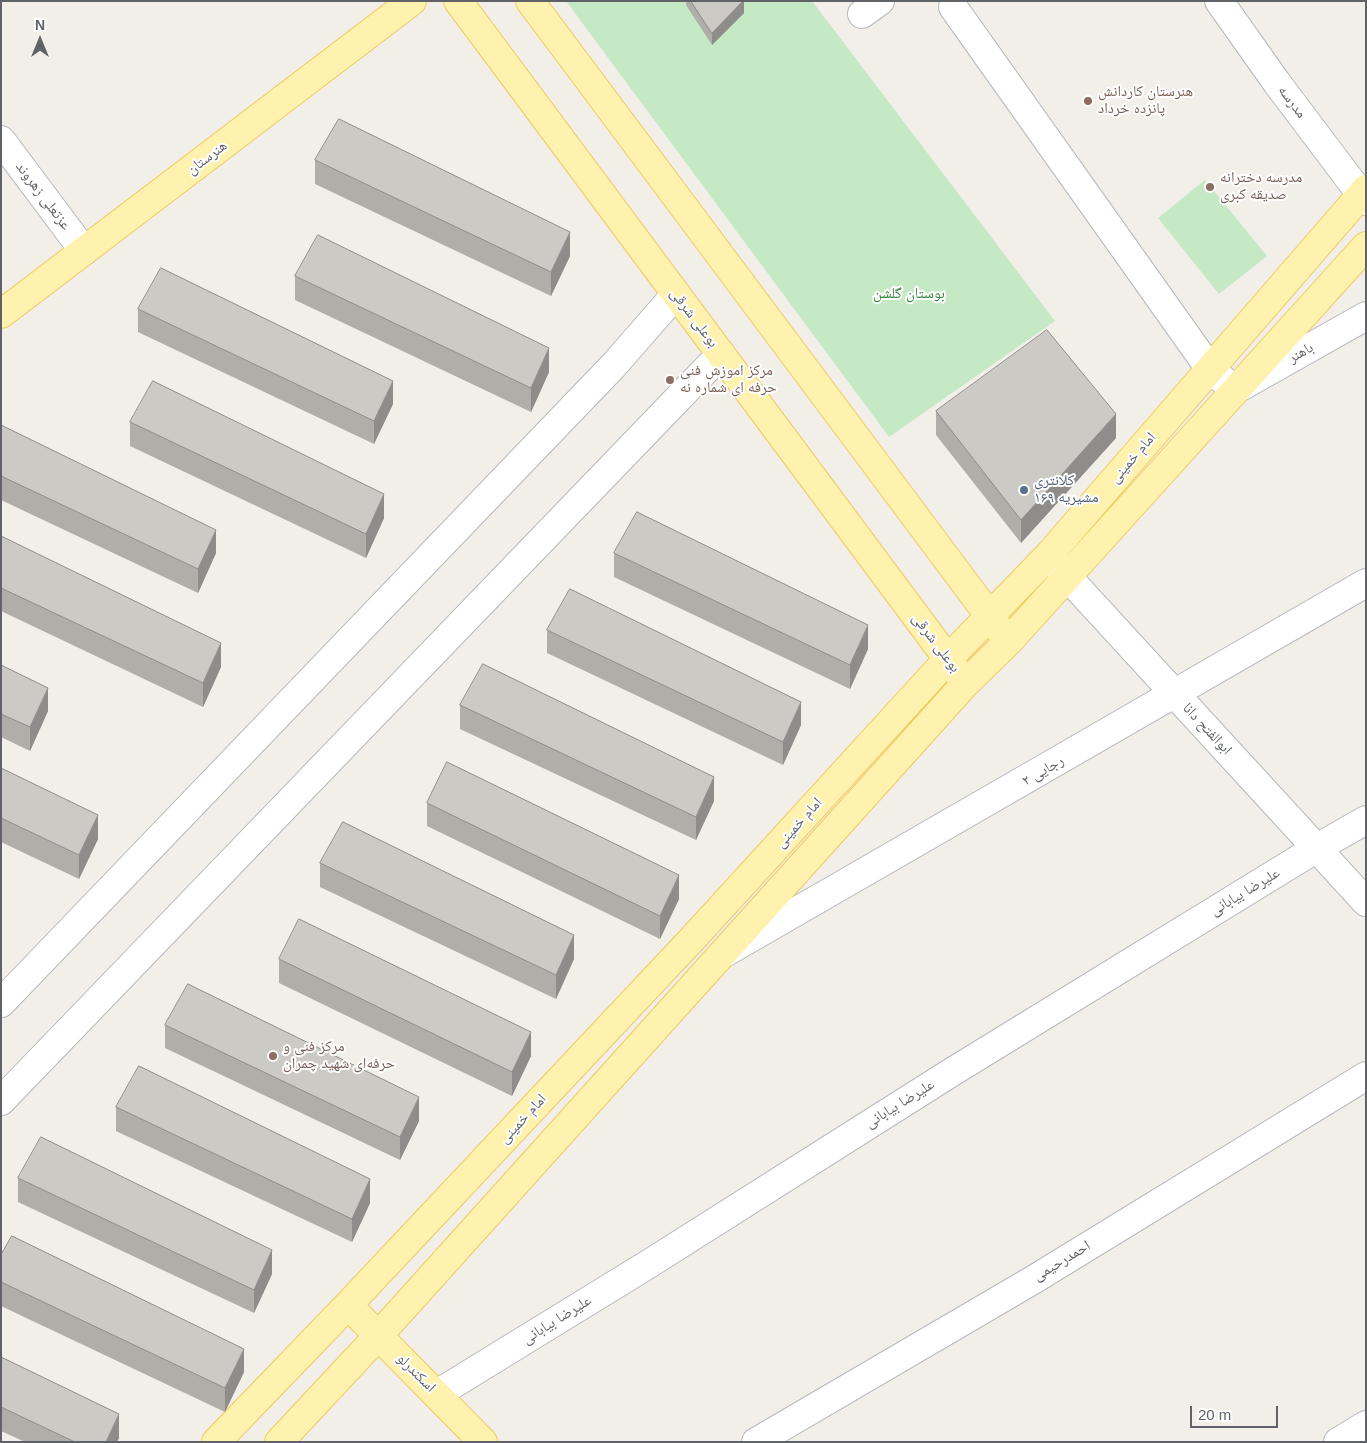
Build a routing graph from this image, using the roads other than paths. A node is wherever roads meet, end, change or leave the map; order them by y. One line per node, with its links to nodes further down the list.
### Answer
1 (412, 1): 9 (main road, هنرستان)
2 (458, 1): 10 (main road, بوعلی شرقی)
3 (530, 1): 19 (main road)
4 (1219, 1): 7 (street, مدرسه)
5 (953, 7): 14 (street)
6 (1, 140): 9 (street, عزتعلی زهروند)
7 (1364, 195): 14 (main road, امام خمینی)
8 (1366, 246): 15 (main road, امام خمینی)
9 (84, 251): 11 (main road, هنرستان)
10 (676, 294): 13 (main road, بوعلی شرقی); 28 (street)
11 (1, 314)
12 (1366, 316): 15 (street, باهنر)
13 (721, 354): 21 (main road, بوعلی شرقی); 30 (street)
14 (1210, 369): 15 (street); 16 (main road, امام خمینی)
15 (1236, 390): 17 (main road, امام خمینی)
16 (1048, 556): 17 (street, ابوالفتح دانا); 19 (main road, امام خمینی)
17 (1067, 577): 20 (main road, امام خمینی); 23 (street, ابوالفتح دانا)
18 (1366, 583): 23 (street, رجایی ۲)
19 (990, 617): 20 (main road); 21 (main road, امام خمینی)
20 (1009, 641): 22 (main road, امام خمینی)
21 (948, 659): 22 (main road, بوعلی شرقی); 31 (main road, امام خمینی)
22 (966, 683): 27 (main road, امام خمینی)
23 (1176, 694): 25 (street, ابوالفتح دانا); 27 (street, رجایی ۲)
24 (1366, 820): 25 (street, علیرضا بیابانی)
25 (1317, 848): 26 (street, ابوالفتح دانا); 33 (street, علیرضا بیابانی)
26 (1366, 902)
27 (719, 957): 32 (main road, امام خمینی)
28 (1, 1003)
29 (1366, 1076): 38 (street, احمدرحیمی)
30 (1, 1101)
31 (348, 1305): 32 (main road, اسکندرلو); 35 (main road, امام خمینی)
32 (378, 1336): 33 (main road, اسکندرلو); 36 (main road, امام خمینی)
33 (437, 1394): 37 (main road, اسکندرلو)
34 (1366, 1425): 39 (street)
35 (216, 1442)
36 (280, 1442)
37 (482, 1442)
38 (756, 1442)
39 (1338, 1442)

